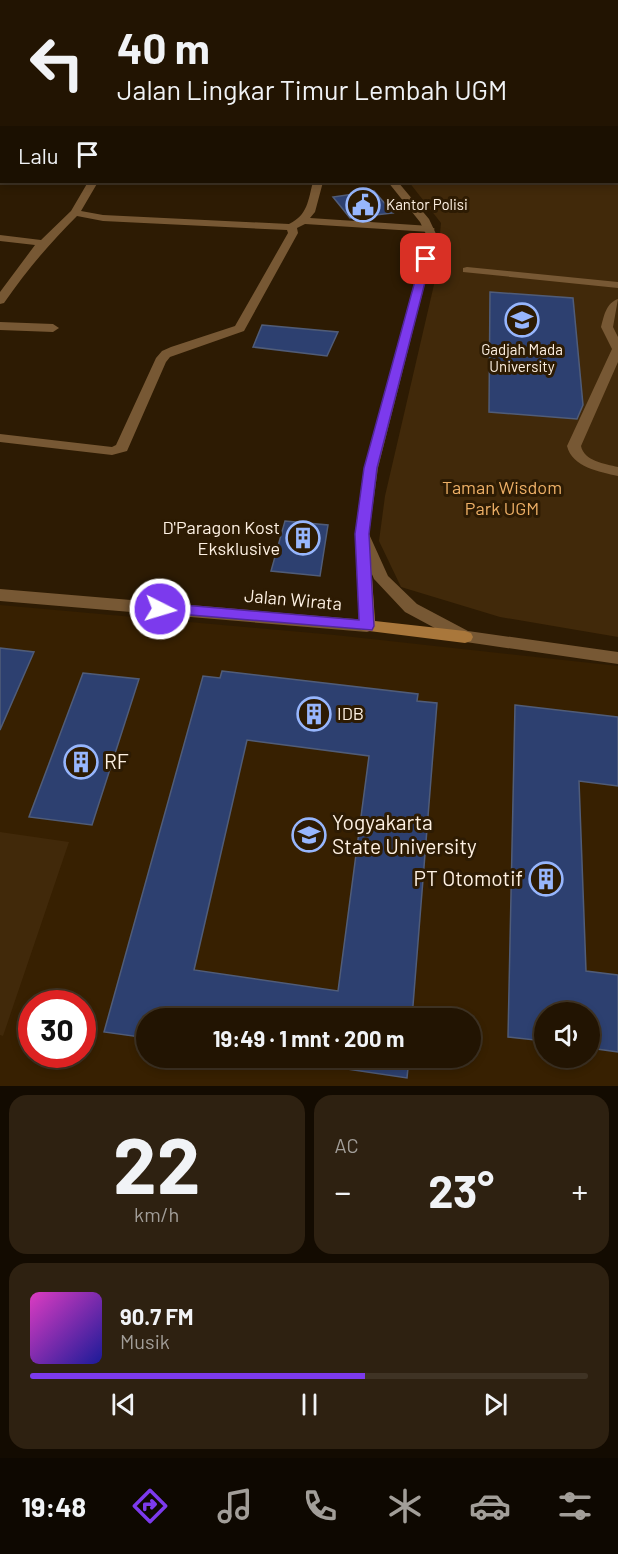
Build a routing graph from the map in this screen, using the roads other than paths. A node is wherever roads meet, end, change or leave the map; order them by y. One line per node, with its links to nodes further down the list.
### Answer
1 (92, 183): 4 (street)
2 (318, 183): 5 (street)
3 (394, 183): 6 (street)
4 (75, 213): 5 (street); 8 (street)
5 (297, 224): 6 (street); 16 (street)
6 (430, 229): 18 (street)
7 (0, 238): 8 (street)
8 (43, 243): 11 (street)
9 (467, 270): 10 (street)
10 (618, 285)
11 (0, 301)
12 (618, 302): 15 (street)
13 (0, 326): 14 (street)
14 (53, 328)
15 (617, 348): 17 (street)
16 (0, 438)
17 (618, 472)
18 (362, 534): 20 (main road); 21 (street)
19 (0, 595): 20 (street, Jalan Wirata)
20 (367, 626): 21 (main road, Jalan Wirata)
21 (465, 637): 22 (street, Jalan Wirata)
22 (618, 658)

